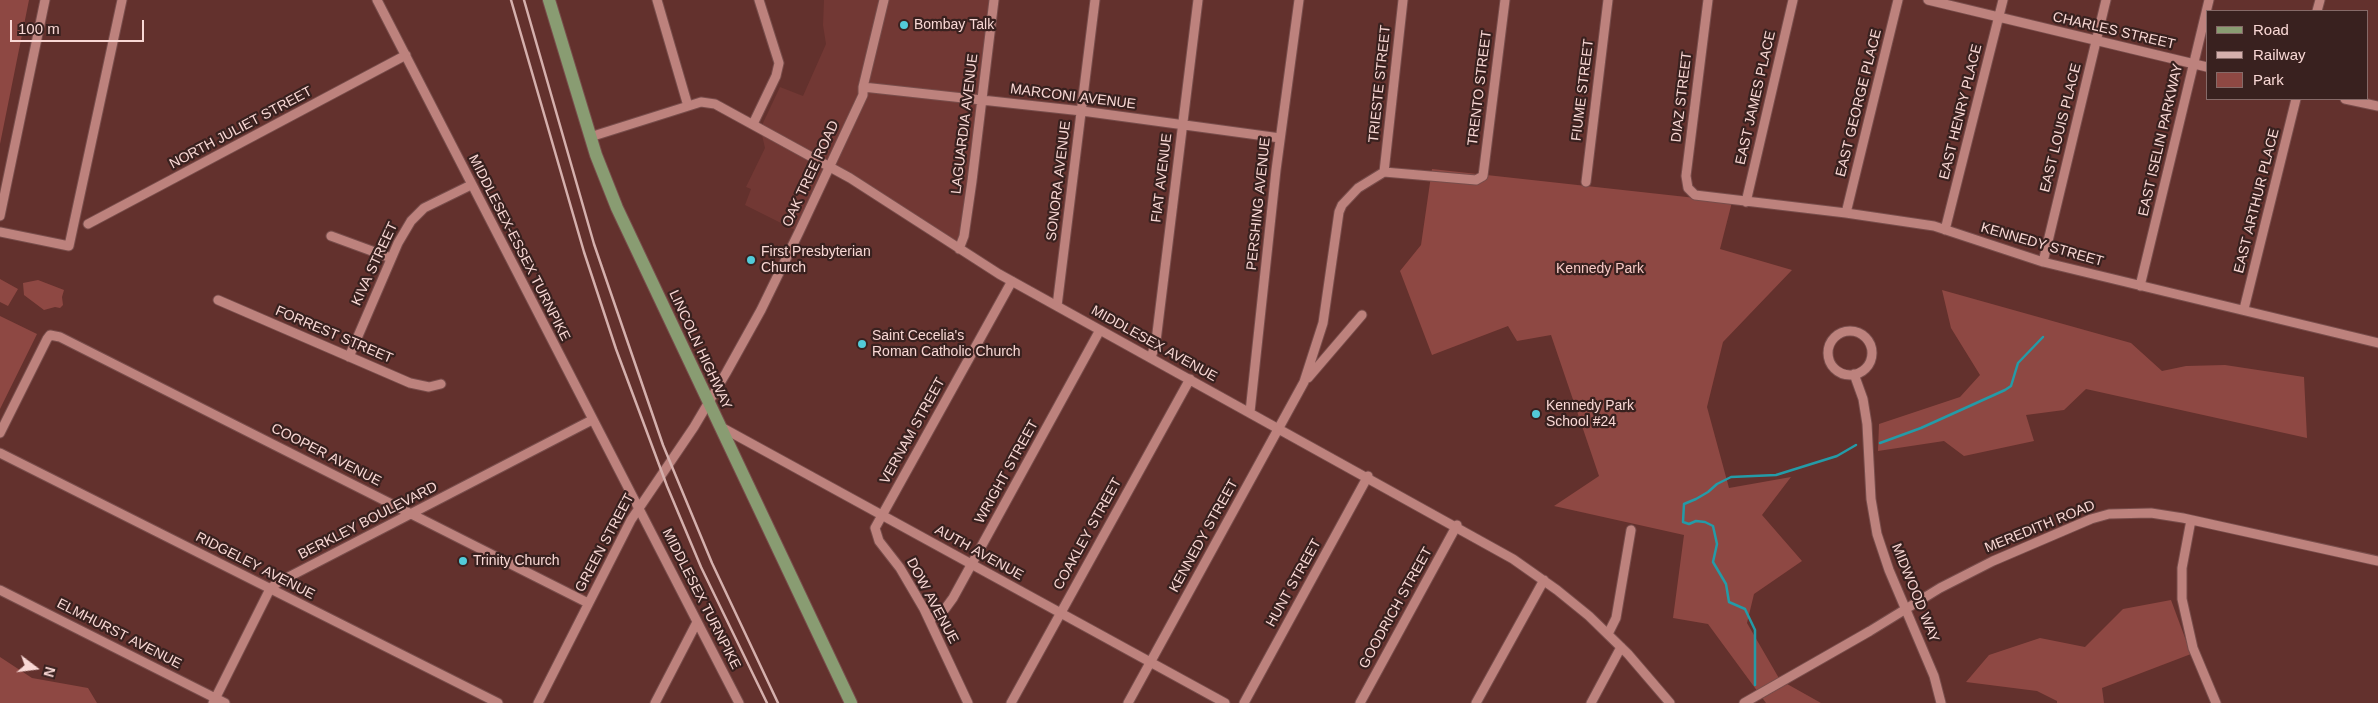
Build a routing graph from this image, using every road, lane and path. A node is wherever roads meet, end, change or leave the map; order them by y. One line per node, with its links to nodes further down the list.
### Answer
1 (45, 0): 45 (street)
2 (122, 0): 48 (street)
3 (377, 0): 24 (street, MIDDLESEX-ESSEX TURNPIKE)
4 (549, 0): 36 (main road, LINCOLN HIGHWAY)
5 (657, 0): 31 (street)
6 (759, 0): 34 (street)
7 (884, 0): 27 (street, OAK TREE ROAD)
8 (994, 0): 28 (street, LAGUARDIA AVENUE)
9 (1095, 0): 33 (street, SONORA AVENUE)
10 (1198, 0): 35 (street, FIAT AVENUE)
11 (1299, 0): 37 (street, PERSHING AVENUE)
12 (1403, 0): 39 (street, TRIESTE STREET)
13 (1505, 0): 39 (street, TRENTO STREET)
14 (1608, 0): 40 (street, FIUME STREET)
15 (1708, 0): 42 (street, DIAZ STREET)
16 (1793, 0): 43 (street, EAST JAMES PLACE)
17 (1898, 0): 44 (street, EAST GEORGE PLACE)
18 (1928, 0): 22 (street, CHARLES STREET)
19 (2003, 0): 22 (street, EAST HENRY PLACE)
20 (2106, 0): 23 (street, EAST LOUIS PLACE)
21 (2206, 12): 25 (street, EAST ISELIN PARKWAY)
22 (1999, 17): 23 (street, CHARLES STREET); 47 (street, EAST HENRY PLACE)
23 (2096, 42): 25 (street, CHARLES STREET); 52 (street, EAST LOUIS PLACE)
24 (406, 56): 41 (street, MIDDLESEX-ESSEX TURNPIKE); 46 (street, NORTH JULIET STREET)
25 (2193, 64): 26 (street, CHARLES STREET); 54 (street, EAST ISELIN PARKWAY)
26 (2206, 67)
27 (863, 86): 28 (street, MARCONI AVENUE); 38 (street, OAK TREE ROAD)
28 (982, 100): 33 (street, MARCONI AVENUE); 50 (street, LAGUARDIA AVENUE)
29 (2296, 100): 57 (street, EAST ARTHUR PLACE)
30 (2350, 100): 32 (street)
31 (688, 106): 34 (street, MIDDLESEX AVENUE); 36 (street, MIDDLESEX AVENUE)
32 (2378, 106)
33 (1082, 111): 35 (street, MARCONI AVENUE); 56 (street, SONORA AVENUE)
34 (753, 124): 38 (street, MIDDLESEX AVENUE)
35 (1183, 125): 37 (street, MARCONI AVENUE); 62 (street, FIAT AVENUE)
36 (590, 137): 67 (main road, LINCOLN HIGHWAY)
37 (1280, 138): 68 (street, PERSHING AVENUE)
38 (831, 168): 50 (street, MIDDLESEX AVENUE); 67 (street, OAK TREE ROAD)
39 (1384, 172): 65 (street, KENNEDY STREET)
40 (1586, 182)
41 (471, 185): 51 (street, KIVA STREET); 69 (street, MIDDLESEX-ESSEX TURNPIKE)
42 (1695, 195): 43 (street, KENNEDY STREET)
43 (1746, 202): 44 (street, KENNEDY STREET)
44 (1846, 213): 47 (street, KENNEDY STREET)
45 (0, 216)
46 (88, 224)
47 (1945, 230): 52 (street, KENNEDY STREET)
48 (0, 232)
49 (331, 236): 51 (street)
50 (959, 249): 53 (street, MIDDLESEX AVENUE)
51 (391, 258): 61 (street, KIVA STREET)
52 (2043, 262): 54 (street, KENNEDY STREET)
53 (1012, 281): 56 (street, MIDDLESEX AVENUE); 77 (street, VERNAM STREET)
54 (2140, 286): 57 (street, KENNEDY STREET)
55 (218, 300): 61 (street, FORREST STREET)
56 (1057, 306): 59 (street, MIDDLESEX AVENUE)
57 (2244, 309): 60 (street, KENNEDY STREET)
58 (1362, 315): 65 (street, KENNEDY STREET)
59 (1100, 330): 62 (street, MIDDLESEX AVENUE); 82 (street, WRIGHT STREET)
60 (2378, 343)
61 (349, 356): 66 (street, FORREST STREET)
62 (1151, 358): 64 (street, MIDDLESEX AVENUE)
63 (1854, 374): 63 (street); 87 (street, MIDWOOD WAY)
64 (1190, 379): 68 (street, MIDDLESEX AVENUE); 88 (street, COAKLEY STREET)
65 (1304, 382): 71 (street, KENNEDY STREET)
66 (442, 384)
67 (708, 402): 70 (main road, LINCOLN HIGHWAY); 75 (street, GREEN STREET)
68 (1250, 412): 71 (street, MIDDLESEX AVENUE)
69 (592, 420): 75 (street, MIDDLESEX-ESSEX TURNPIKE); 76 (street, BERKLEY BOULEVARD)
70 (720, 427): 77 (street, AUTH AVENUE); 100 (main road, LINCOLN HIGHWAY)
71 (1279, 429): 74 (street, MIDDLESEX AVENUE); 93 (street, KENNEDY STREET)
72 (0, 433): 76 (street, COOPER AVENUE)
73 (0, 453): 84 (street, RIDGELEY AVENUE)
74 (1368, 476): 79 (street, MIDDLESEX AVENUE); 105 (street, HUNT STREET)
75 (638, 507): 86 (street, GREEN STREET); 90 (street, MIDDLESEX TURNPIKE)
76 (412, 514): 84 (street, BERKLEY BOULEVARD); 86 (street, COOPER AVENUE)
77 (882, 515): 82 (street, AUTH AVENUE); 89 (street, DOW AVENUE)
78 (2190, 520): 81 (street, MEREDITH ROAD); 87 (street, MEREDITH ROAD); 112 (street)
79 (1457, 526): 83 (street, MIDDLESEX AVENUE); 106 (street, GOODRICH STREET)
80 (1631, 530): 91 (street)
81 (2378, 561)
82 (972, 564): 88 (street, AUTH AVENUE); 89 (street, WRIGHT STREET)
83 (1544, 580): 91 (street, MIDDLESEX AVENUE); 107 (street)
84 (270, 589): 94 (street); 96 (street, RIDGELEY AVENUE)
85 (0, 590): 94 (street, ELMHURST AVENUE)
86 (588, 603): 97 (street, GREEN STREET)
87 (1906, 608): 110 (street, MEREDITH ROAD); 111 (street, MIDWOOD WAY)
88 (1061, 613): 93 (street, AUTH AVENUE); 102 (street, COAKLEY STREET)
89 (929, 620): 101 (street, DOW AVENUE)
90 (697, 622): 98 (street); 99 (street, MIDDLESEX TURNPIKE)
91 (1608, 634): 92 (street, MIDDLESEX AVENUE)
92 (1621, 648): 108 (street); 109 (street, MIDDLESEX AVENUE)
93 (1150, 662): 103 (street, KENNEDY STREET); 104 (street, AUTH AVENUE)
94 (214, 701): 95 (street, ELMHURST AVENUE)
95 (225, 703)
96 (498, 703)
97 (538, 703)
98 (655, 703)
99 (739, 703)
100 (850, 703)
101 (968, 703)
102 (1012, 703)
103 (1128, 703)
104 (1225, 703)
105 (1244, 703)
106 (1360, 703)
107 (1476, 703)
108 (1591, 703)
109 (1670, 703)
110 (1744, 703)
111 (1941, 703)
112 (2216, 703)

